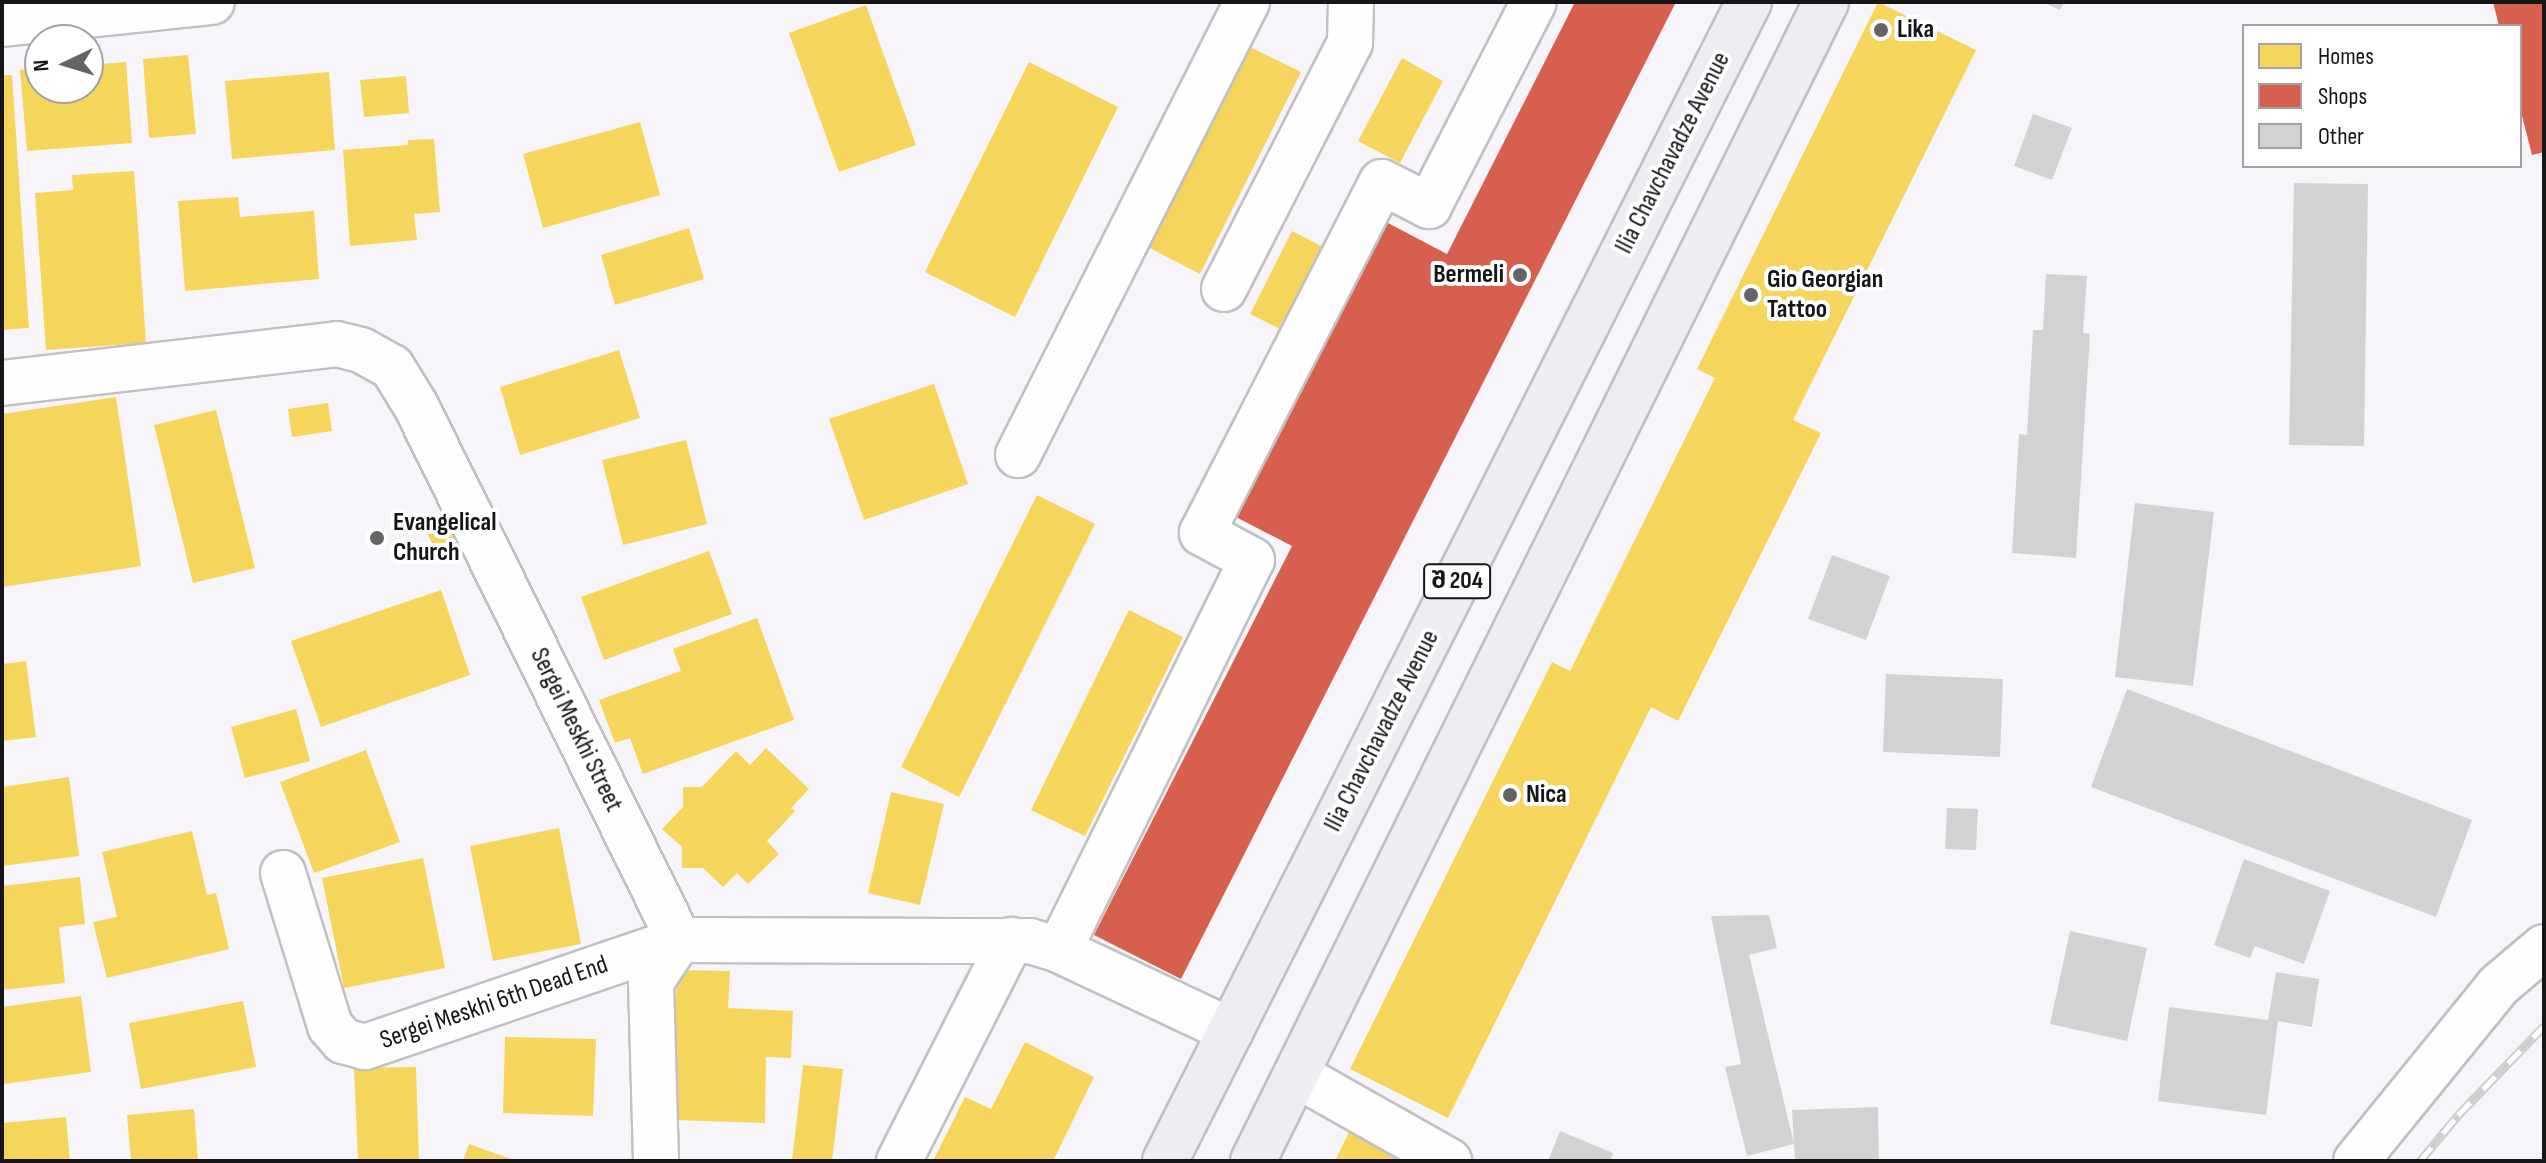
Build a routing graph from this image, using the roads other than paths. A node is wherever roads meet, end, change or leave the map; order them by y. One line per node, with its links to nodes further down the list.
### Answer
1 (212, 2): 7 (street)
2 (1247, 2): 10 (street)
3 (1351, 2): 8 (street)
4 (1534, 2): 15 (street)
5 (1749, 2): 16 (main road, Ilia Chavchavadze Avenue / შ 204)
6 (1826, 2): 17 (main road, შ 204)
7 (2, 24)
8 (1224, 289)
9 (2, 383): 12 (street, Sergei Meskhi Street)
10 (1018, 455)
11 (283, 873): 12 (street, Sergei Meskhi 6th Dead End)
12 (679, 940): 13 (street); 18 (street)
13 (1011, 940): 15 (street); 19 (street)
14 (2544, 947): 23 (street)
15 (1059, 950): 16 (street)
16 (1231, 1031): 20 (main road, Ilia Chavchavadze Avenue / შ 204)
17 (1297, 1075): 21 (main road, შ 204); 22 (street)
18 (656, 1161)
19 (899, 1161)
20 (1165, 1161)
21 (1253, 1161)
22 (1449, 1161)
23 (2356, 1161)

